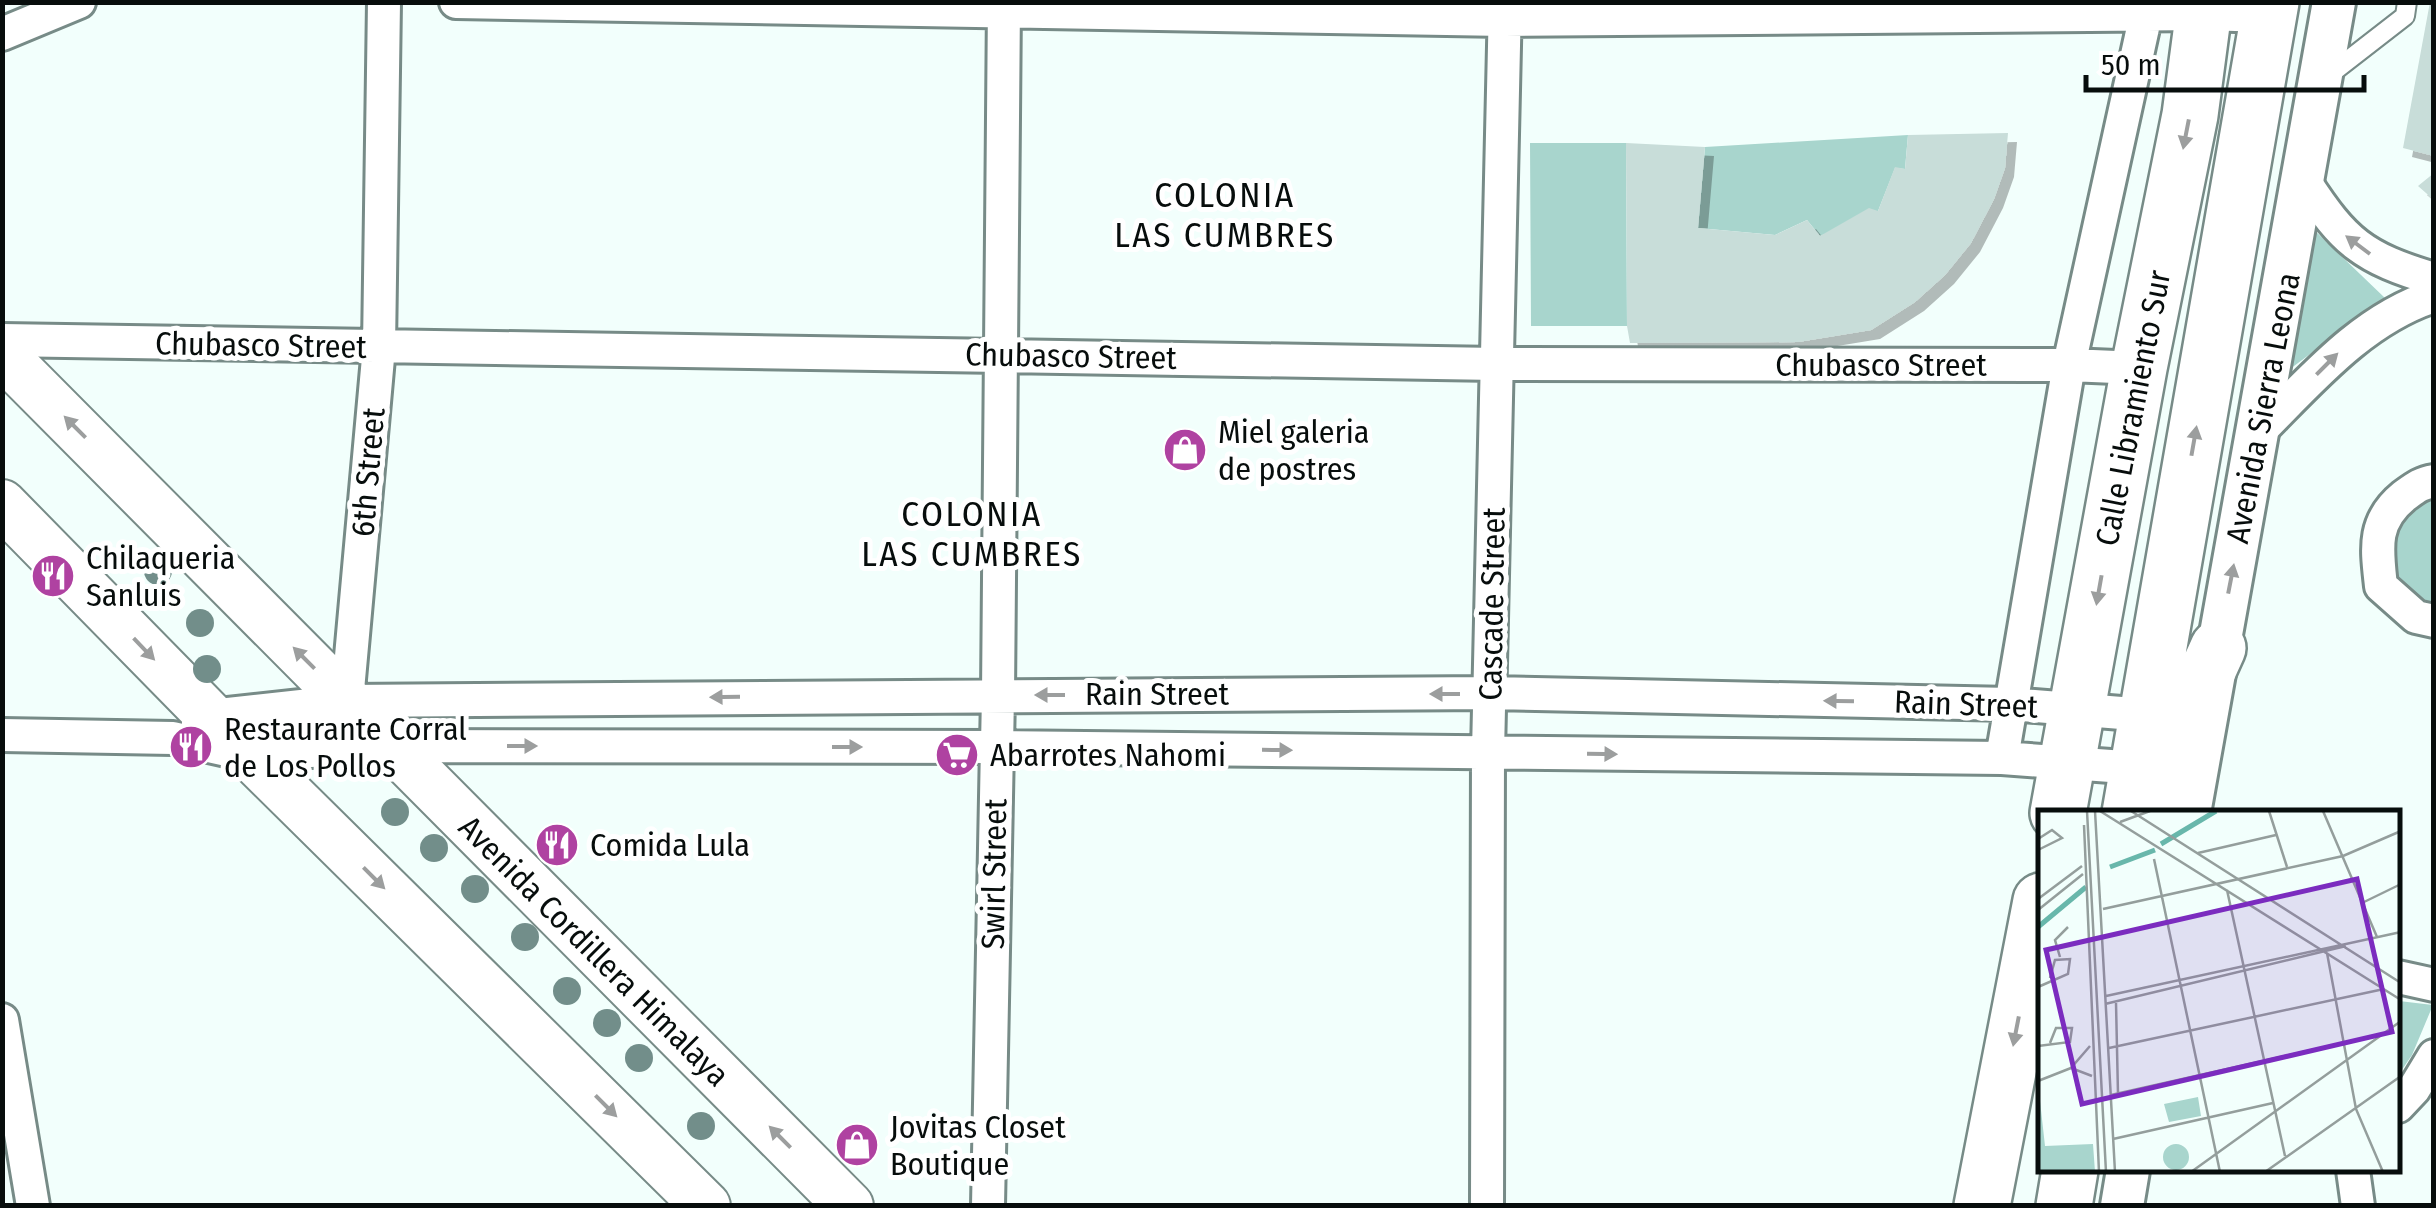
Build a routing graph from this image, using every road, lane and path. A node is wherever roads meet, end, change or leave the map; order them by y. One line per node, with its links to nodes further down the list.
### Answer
1 (79, 2): 11 (street)
2 (384, 2): 17 (street, 6th Street)
3 (456, 2): 6 (street)
4 (2334, 2): 12 (street, Avenida Sierra Leona)
5 (2407, 2): 12 (lane)
6 (1004, 8): 9 (street); 19 (street, Swirl Street)
7 (2204, 8): 8 (street); 10 (street); 22 (highway, Calle Libramiento Sur, one-way to 22)
8 (2270, 9): 33 (highway, Calle Libramiento Sur, one-way to 8)
9 (1505, 11): 10 (street); 20 (street, Cascade Street)
10 (2146, 14): 21 (street)
11 (2, 34)
12 (2321, 81): 13 (street, Avenida Sierra Leona)
13 (2305, 182): 14 (street, one-way to 13); 23 (street, Avenida Sierra Leona)
14 (2434, 279)
15 (2434, 296): 23 (street, one-way to 15)
16 (2, 340): 17 (street, Chubasco Street)
17 (380, 347): 19 (street, Chubasco Street); 30 (street, 6th Street)
18 (2, 354): 30 (main road, Avenida Cordillera Himalaya, one-way to 18)
19 (998, 355): 20 (street, Chubasco Street); 29 (street, Swirl Street)
20 (1497, 364): 21 (street, Chubasco Street); 28 (street, Cascade Street)
21 (2068, 365): 22 (street, Chubasco Street); 31 (street)
22 (2139, 368): 32 (highway, Calle Libramiento Sur, one-way to 32)
23 (2258, 433): 27 (street, Avenida Sierra Leona, one-way to 23)
24 (2434, 481): 26 (street)
25 (2, 504): 34 (main road, one-way to 34)
26 (2434, 621)
27 (2218, 648): 42 (highway); 43 (street, Avenida Sierra Leona)
28 (1490, 694): 29 (street, Rain Street, one-way to 29); 31 (street, Rain Street, one-way to 28); 38 (street, Cascade Street)
29 (998, 695): 30 (street, Rain Street, one-way to 30); 37 (street, Swirl Street)
30 (347, 701): 34 (street, Rain Street); 36 (main road, Avenida Cordillera Himalaya)
31 (2010, 704): 32 (street, Rain Street); 40 (street)
32 (2078, 708): 33 (street, Rain Street); 41 (highway, Calle Libramiento Sur)
33 (2146, 714): 42 (highway, Calle Libramiento Sur)
34 (191, 727): 35 (street, Rain Street); 39 (main road)
35 (2, 735)
36 (388, 746): 37 (street, Rain Street, one-way to 37); 39 (street, Rain Street); 56 (main road, Avenida Cordillera Himalaya, one-way to 36)
37 (997, 747): 38 (street, Rain Street, one-way to 38); 57 (street, Swirl Street)
38 (1488, 752): 40 (street, Rain Street, one-way to 40); 58 (street, Cascade Street)
39 (250, 754): 55 (main road, one-way to 55)
40 (2002, 758): 41 (street, Rain Street)
41 (2063, 787): 42 (street, Rain Street)
42 (2137, 798)
43 (2190, 810)
44 (2038, 917): 59 (highway, one-way to 59)
45 (2401, 979): 46 (street)
46 (2434, 985)
47 (2, 1020): 54 (street)
48 (2434, 1056): 49 (street)
49 (2401, 1102)
50 (2070, 1173): 60 (highway)
51 (2094, 1173): 61 (highway)
52 (2128, 1173): 62 (street)
53 (2353, 1173): 63 (street)
54 (33, 1206)
55 (706, 1206)
56 (848, 1206)
57 (988, 1206)
58 (1487, 1206)
59 (1982, 1206)
60 (2064, 1206)
61 (2100, 1206)
62 (2122, 1206)
63 (2358, 1206)

